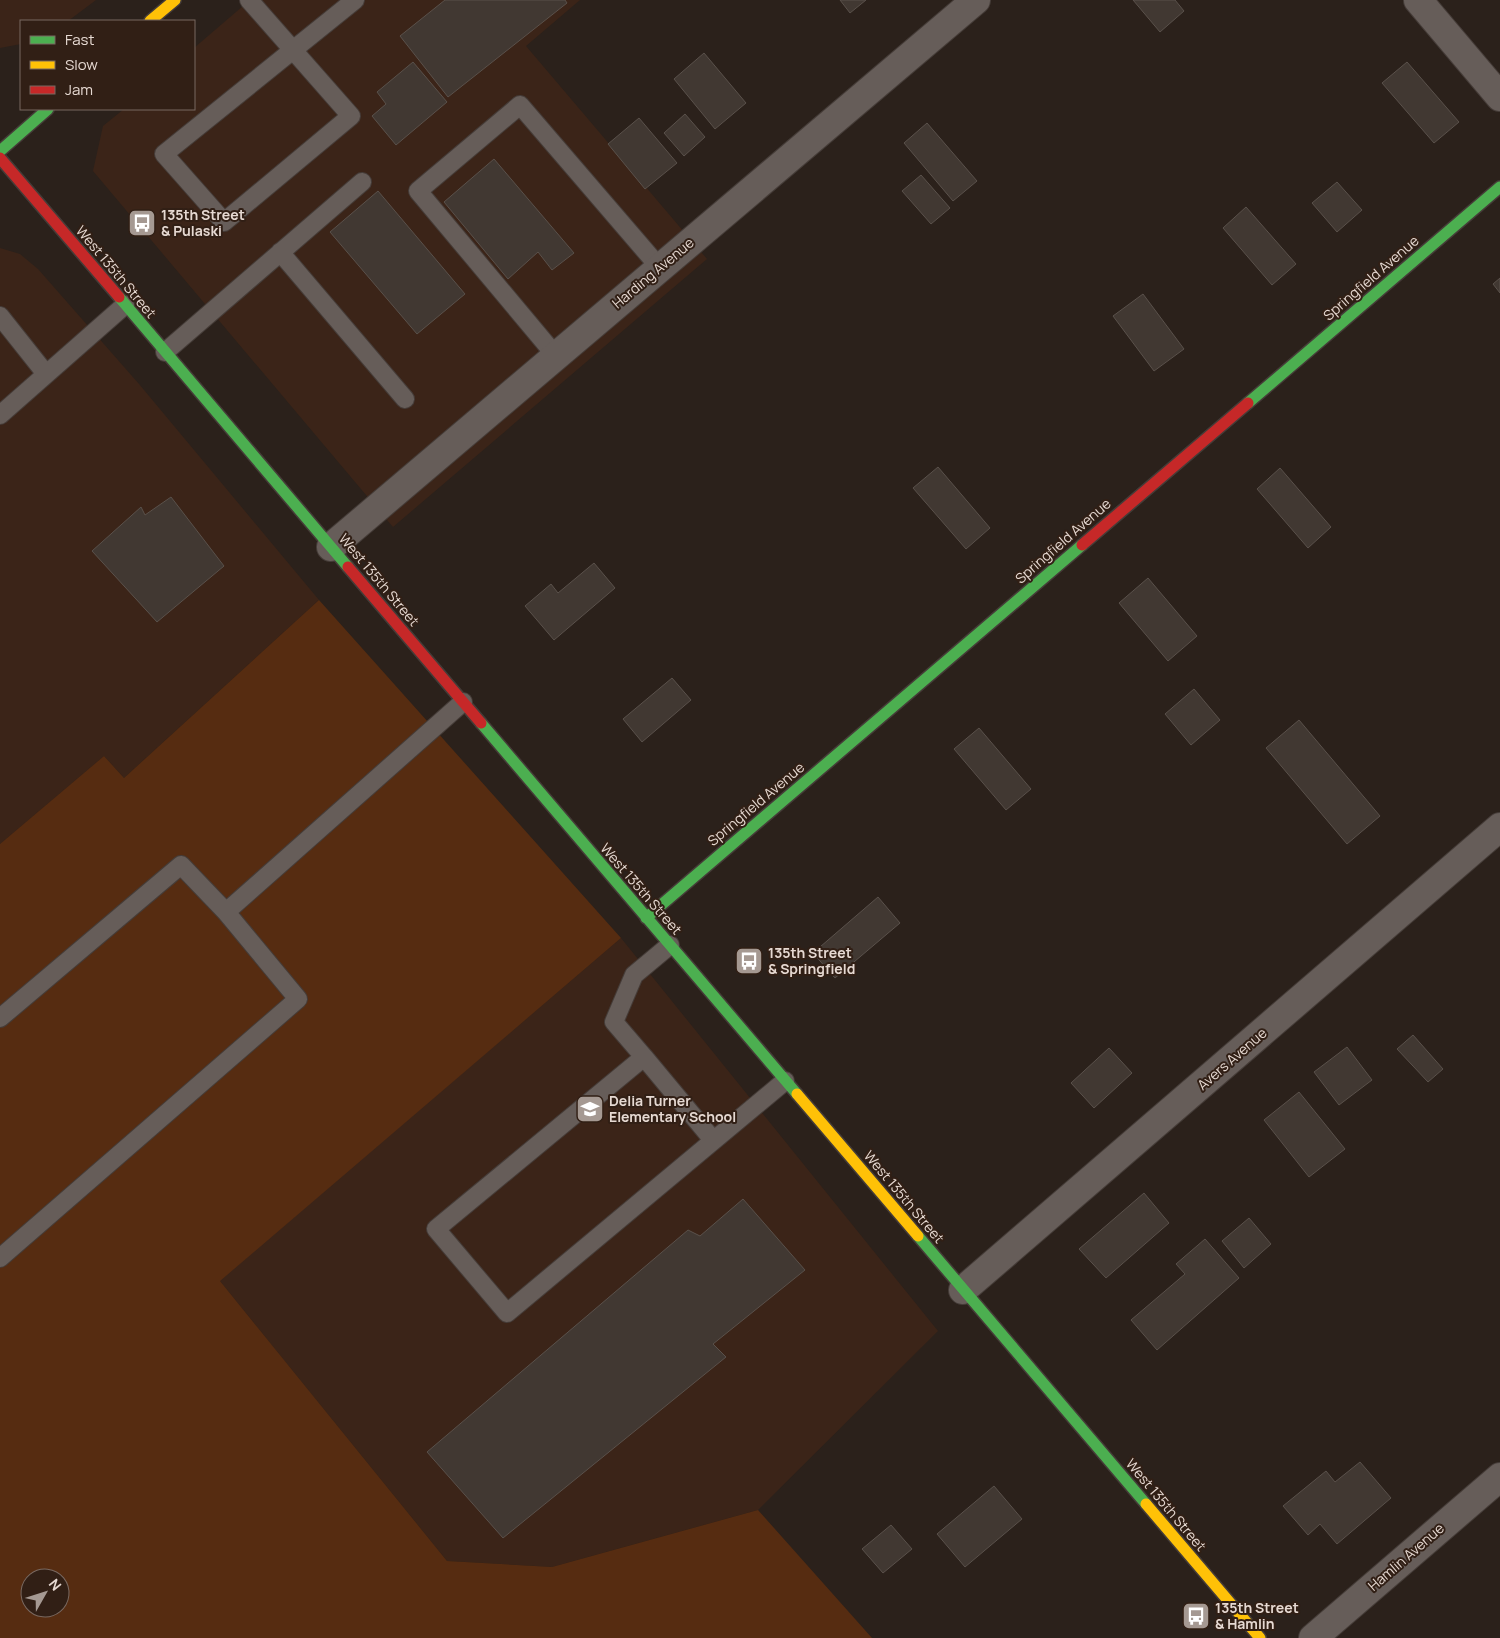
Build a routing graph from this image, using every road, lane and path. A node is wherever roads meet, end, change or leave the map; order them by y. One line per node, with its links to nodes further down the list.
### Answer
1 (249, 0): 5 (lane)
2 (355, 0): 5 (lane)
3 (976, 0): 13 (street, Harding Avenue)
4 (1418, 0): 6 (street)
5 (293, 51): 5 (lane)
6 (1500, 96)
7 (47, 110): 8 (street)
8 (0, 151)
9 (0, 158): 14 (street, West 135th Street)
10 (362, 182): 12 (lane)
11 (1500, 188): 25 (street, Springfield Avenue)
12 (280, 252): 16 (lane); 19 (lane)
13 (660, 268): 17 (street, Harding Avenue); 17 (lane)
14 (125, 305): 16 (street, West 135th Street); 18 (lane)
15 (0, 316): 18 (lane)
16 (165, 352): 21 (street, West 135th Street)
17 (556, 356): 21 (street, Harding Avenue)
18 (46, 374): 20 (lane)
19 (405, 399)
20 (0, 415)
21 (330, 547): 22 (street, West 135th Street)
22 (463, 702): 24 (lane); 25 (street, West 135th Street)
23 (1500, 827): 32 (street, Avers Avenue)
24 (226, 912): 27 (lane); 31 (lane)
25 (646, 918): 26 (street, West 135th Street)
26 (670, 946): 28 (lane); 29 (street, West 135th Street)
27 (0, 1018)
28 (644, 1057): 30 (lane); 30 (lane)
29 (785, 1081): 30 (lane); 32 (street, West 135th Street)
30 (713, 1140)
31 (0, 1258)
32 (963, 1290): 34 (street, West 135th Street)
33 (1500, 1477): 35 (street, Hamlin Avenue)
34 (1260, 1638)
35 (1313, 1638)

